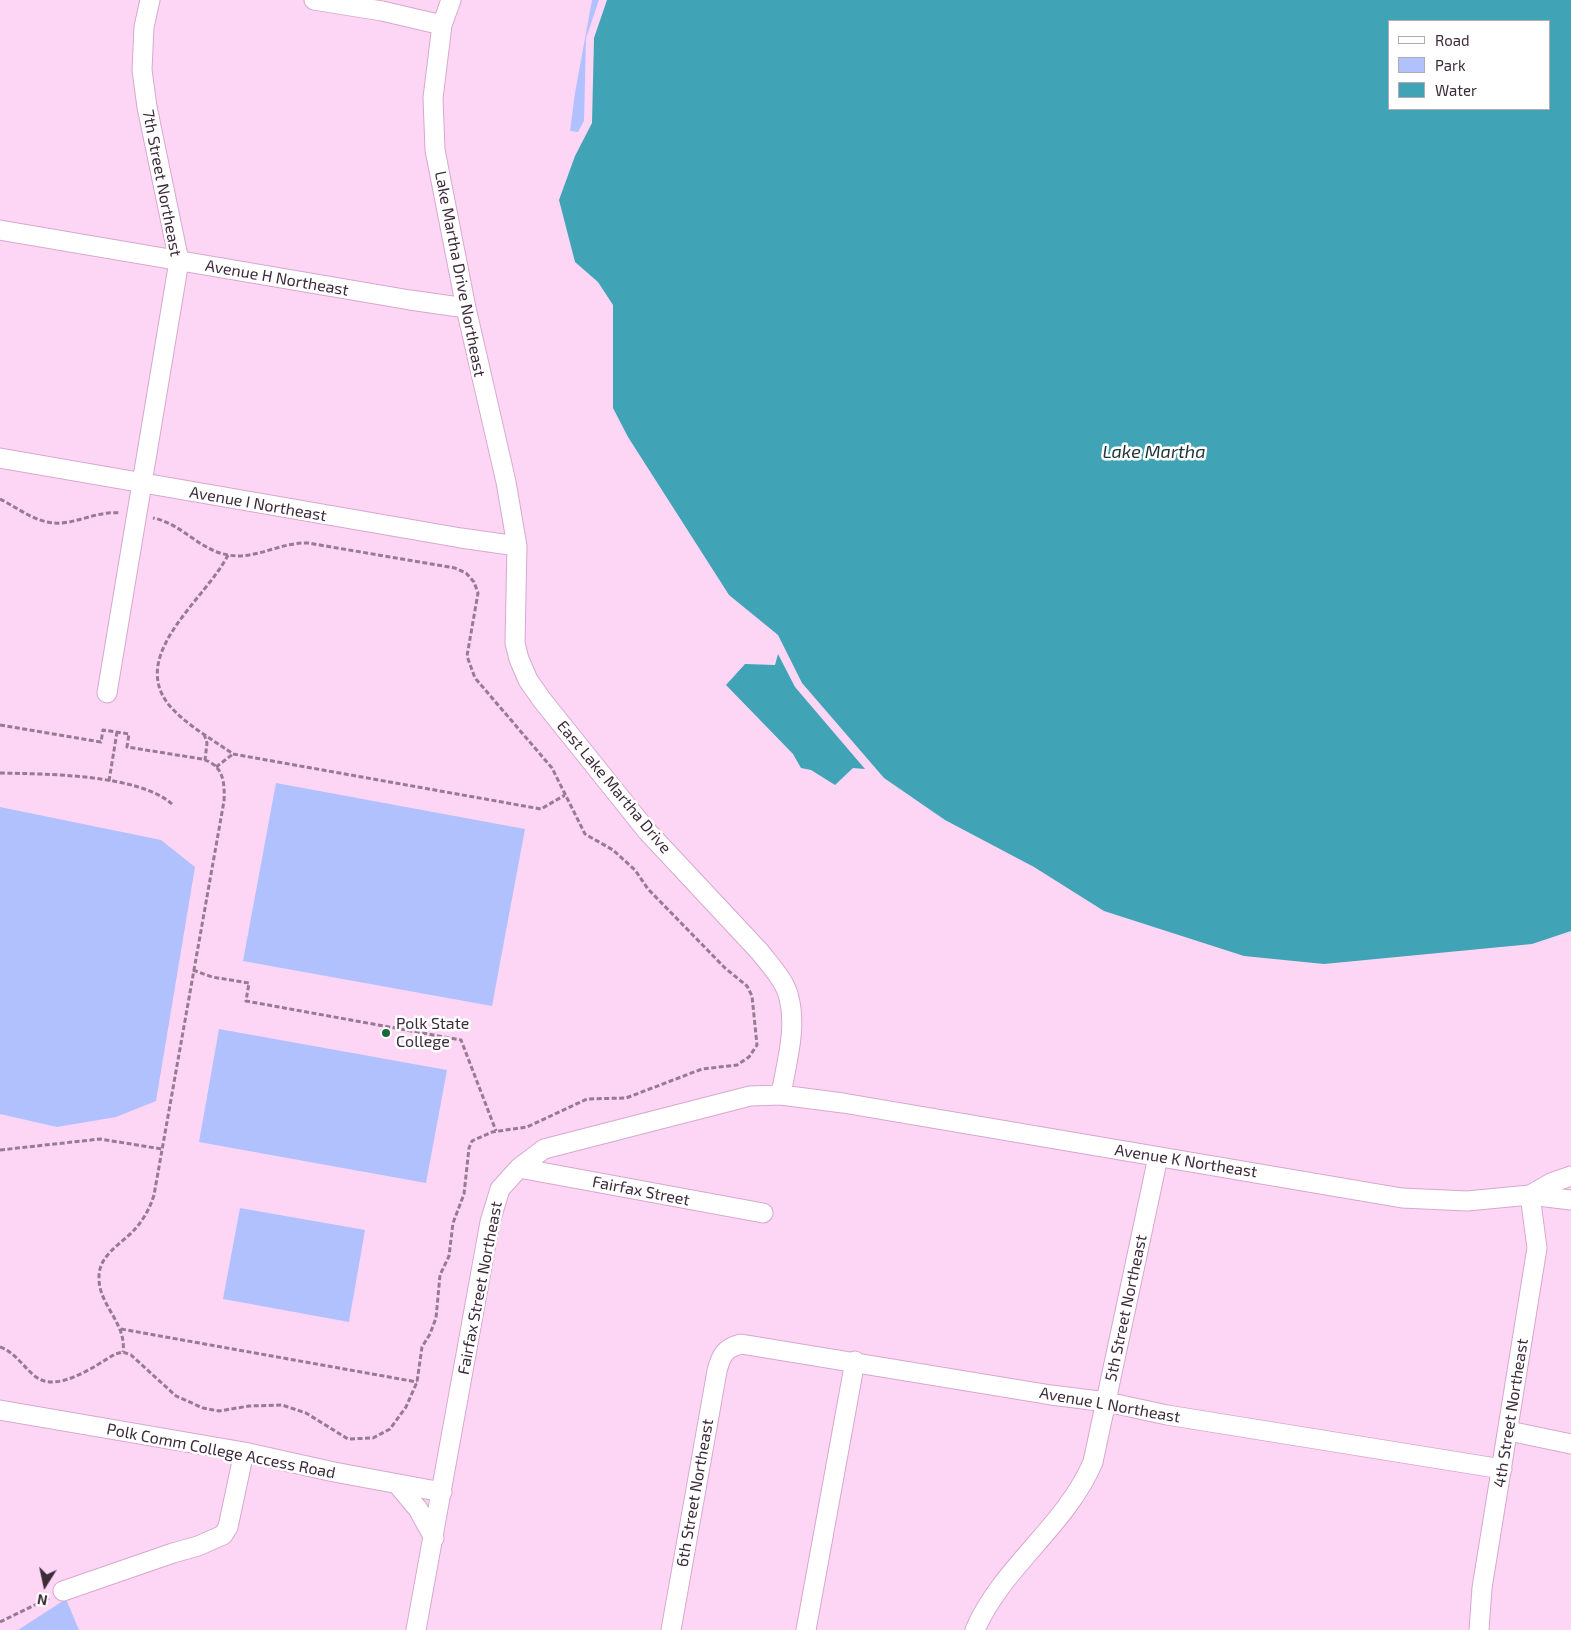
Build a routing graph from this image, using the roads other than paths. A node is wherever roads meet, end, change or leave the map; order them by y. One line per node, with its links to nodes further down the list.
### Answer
1 (150, 0): 6 (street, 7th Street Northeast)
2 (314, 0): 4 (street)
3 (451, 0): 4 (street, Lake Martha Drive Northeast)
4 (442, 25): 7 (street, Lake Martha Drive Northeast)
5 (0, 230): 6 (street, Avenue H Northeast)
6 (179, 261): 7 (street, Avenue H Northeast); 9 (street, 7th Street Northeast)
7 (466, 308): 10 (street, Lake Martha Drive Northeast)
8 (0, 458): 9 (street, Avenue I Northeast)
9 (142, 483): 10 (street, Avenue I Northeast); 11 (street, 7th Street Northeast)
10 (517, 546): 12 (street, East Lake Martha Drive)
11 (107, 693)
12 (781, 1094): 13 (street, Fairfax Street Northeast); 15 (street, Fairfax Street Northeast)
13 (843, 1103): 14 (street, Avenue K Northeast)
14 (1158, 1157): 17 (street, Avenue K Northeast); 22 (street, 5th Street Northeast)
15 (519, 1168): 19 (street, Fairfax Street); 29 (street, Fairfax Street Northeast)
16 (1571, 1176): 17 (street, Avenue K Northeast)
17 (1530, 1196): 18 (street, Avenue K Northeast); 24 (street, 4th Street Northeast)
18 (1571, 1200)
19 (763, 1213)
20 (721, 1356): 21 (street, Avenue L Northeast); 33 (street, 6th Street Northeast)
21 (855, 1361): 22 (street, Avenue L Northeast); 34 (street)
22 (1107, 1402): 27 (street, Avenue L Northeast); 35 (street, 5th Street Northeast)
23 (0, 1410): 26 (street, Polk Comm College Access Road)
24 (1509, 1431): 25 (street); 27 (street, 4th Street Northeast)
25 (1571, 1444)
26 (244, 1452): 28 (street, Polk Comm College Access Road); 31 (street)
27 (1502, 1469): 36 (street, 4th Street Northeast)
28 (397, 1484): 29 (street, Polk Comm College Access Road); 30 (street)
29 (442, 1492): 30 (street, Fairfax Street Northeast)
30 (434, 1538): 32 (street, Fairfax Street Northeast)
31 (63, 1591)
32 (416, 1630)
33 (671, 1630)
34 (806, 1630)
35 (975, 1630)
36 (1479, 1630)

